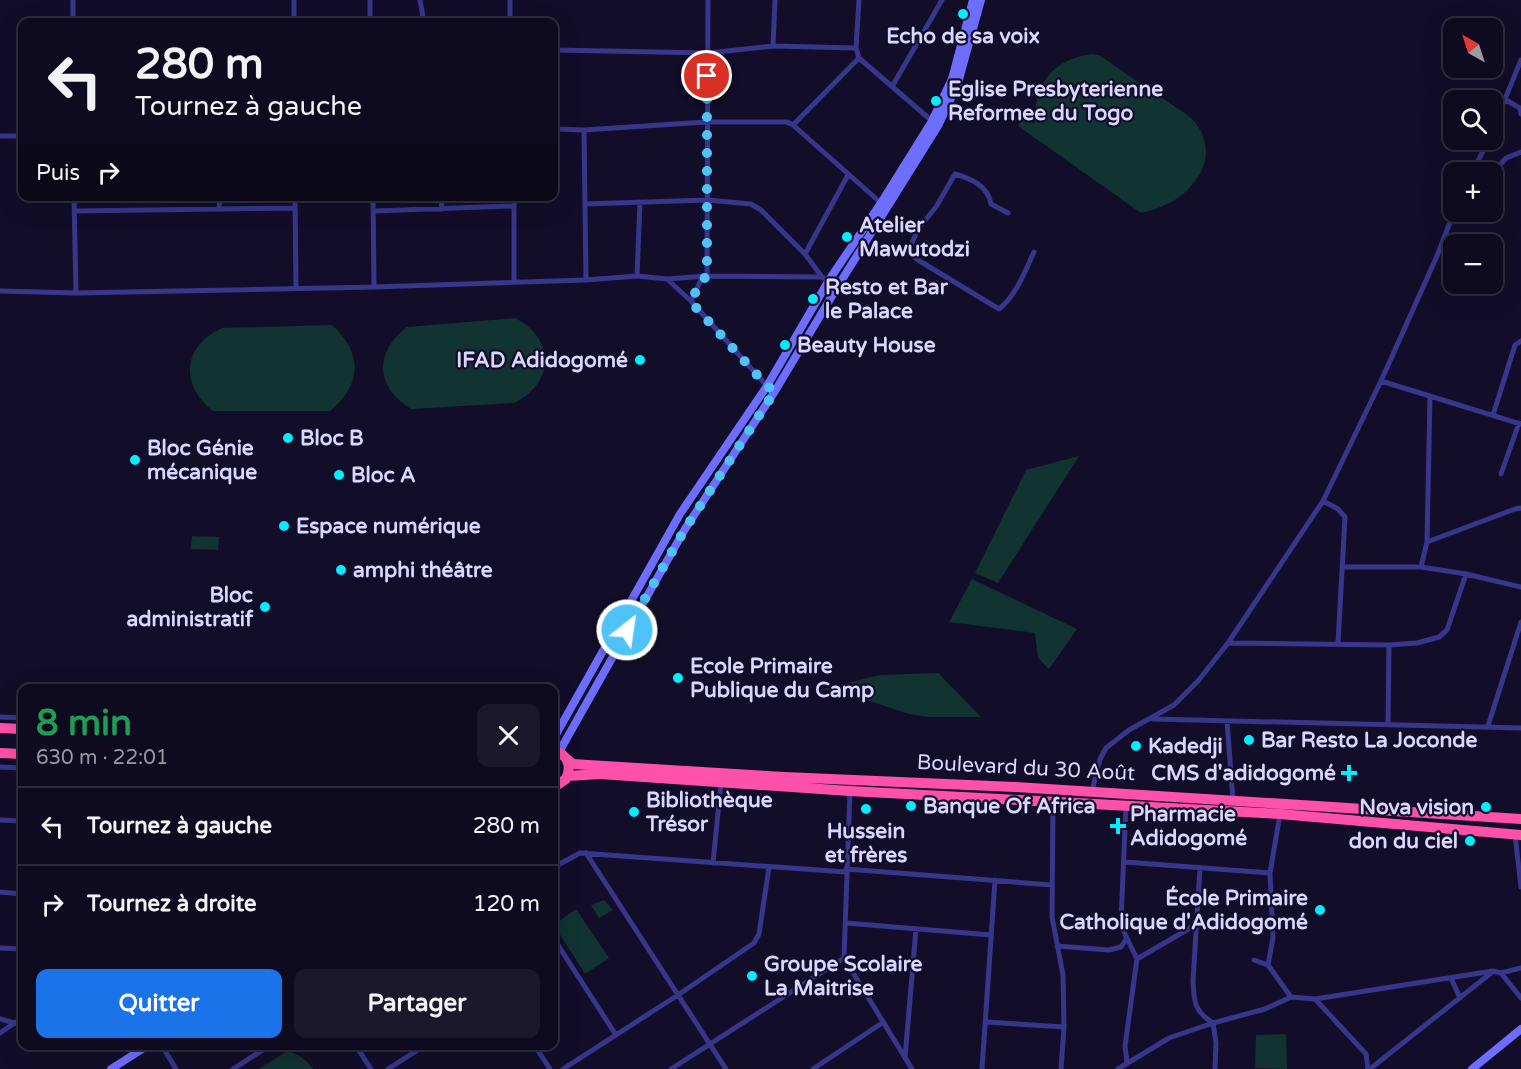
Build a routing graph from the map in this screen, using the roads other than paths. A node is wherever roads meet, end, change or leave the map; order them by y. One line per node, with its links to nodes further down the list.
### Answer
1 (73, 0): 12 (street)
2 (294, 0): 13 (street)
3 (370, 0): 14 (street)
4 (420, 0): 15 (street)
5 (510, 0): 16 (street)
6 (708, 0): 20 (street)
7 (775, 0): 17 (street)
8 (859, 0): 18 (street)
9 (942, 0): 23 (street)
10 (973, 0): 27 (main road)
11 (981, 0): 63 (main road)
12 (73, 18)
13 (294, 18)
14 (370, 18)
15 (423, 18)
16 (510, 18)
17 (772, 46): 18 (street); 20 (street)
18 (856, 48): 21 (street)
19 (558, 50): 20 (street)
20 (708, 53): 28 (street)
21 (859, 58): 23 (street); 29 (street)
22 (1521, 60): 24 (street)
23 (893, 86): 27 (street)
24 (1506, 100): 25 (street); 26 (street)
25 (1503, 106)
26 (1521, 114)
27 (932, 121): 45 (main road)
28 (706, 122): 29 (street); 31 (street); 37 (street)
29 (793, 125): 36 (street)
30 (558, 129): 31 (street)
31 (584, 130): 46 (street)
32 (0, 136): 33 (street)
33 (18, 136)
34 (1521, 152): 35 (street)
35 (1502, 162)
36 (848, 175): 45 (street); 56 (street)
37 (707, 200): 44 (street); 56 (street); 58 (street)
38 (74, 201): 51 (street)
39 (220, 201): 49 (street)
40 (295, 201): 48 (street)
41 (374, 201): 52 (street)
42 (441, 201): 50 (street)
43 (514, 201): 47 (street)
44 (640, 202): 46 (street); 57 (street)
45 (881, 203): 59 (main road)
46 (585, 204): 61 (street)
47 (513, 206): 50 (street); 62 (street)
48 (295, 208): 49 (street); 65 (street)
49 (219, 209): 51 (street)
50 (442, 209): 52 (street)
51 (75, 211): 67 (street)
52 (374, 211): 64 (street)
53 (1008, 213): 55 (street)
54 (1450, 222): 70 (street)
55 (1034, 252)
56 (805, 254): 59 (street)
57 (637, 276): 60 (street); 61 (street)
58 (707, 276): 59 (street); 60 (street); 68 (street)
59 (826, 278): 63 (street); 71 (main road)
60 (667, 279): 68 (street)
61 (586, 280): 62 (street)
62 (514, 282): 64 (street)
63 (838, 286): 72 (main road)
64 (374, 287): 65 (street)
65 (296, 288): 67 (street)
66 (0, 291): 67 (street)
67 (76, 293)
68 (691, 302): 71 (street)
69 (1521, 341): 74 (street)
70 (1381, 381): 73 (street); 77 (street)
71 (767, 386): 72 (street); 97 (main road)
72 (775, 391): 100 (main road)
73 (1431, 396): 74 (street); 79 (street)
74 (1493, 415): 75 (street)
75 (1520, 423): 76 (street)
76 (1501, 474)
77 (1323, 501): 80 (street); 85 (street)
78 (1521, 508): 79 (street)
79 (1427, 542): 81 (street)
80 (1344, 567): 81 (street); 86 (street)
81 (1421, 567): 82 (street)
82 (1466, 574): 83 (street); 87 (street)
83 (1521, 587)
84 (1521, 622): 93 (street)
85 (1228, 643): 86 (street); 90 (street)
86 (1338, 643): 87 (street)
87 (1389, 645): 92 (street)
88 (0, 717): 89 (street)
89 (18, 718)
90 (1151, 719): 91 (street); 108 (street)
91 (1227, 721): 92 (street); 112 (street)
92 (1388, 725): 93 (street)
93 (1488, 726): 95 (street)
94 (0, 728): 96 (highway)
95 (1521, 728)
96 (18, 729)
97 (558, 731)
98 (0, 753): 99 (highway)
99 (18, 754)
100 (560, 754): 103 (highway); 106 (highway, Boulevard du 30 Août)
101 (0, 767): 102 (street)
102 (18, 768)
103 (568, 776): 104 (highway, Boulevard du 30 Août); 105 (highway)
104 (721, 783): 107 (highway, Boulevard du 30 Août); 121 (street)
105 (558, 785)
106 (1015, 787): 108 (highway, Boulevard du 30 Août); 110 (highway)
107 (850, 791): 110 (highway, Boulevard du 30 Août); 125 (street)
108 (1092, 792): 109 (highway, Boulevard du 30 Août)
109 (1127, 794): 112 (highway, Boulevard du 30 Août); 113 (highway)
110 (1014, 800): 111 (highway, Boulevard du 30 Août)
111 (1053, 802): 113 (highway, Boulevard du 30 Août); 128 (street)
112 (1233, 805): 113 (highway, Boulevard du 30 Août); 114 (highway, Boulevard du 30 Août); 115 (highway, Boulevard du 30 Août)
113 (1126, 806): 120 (street)
114 (1280, 814): 118 (highway, Boulevard du 30 Août); 126 (street)
115 (1520, 816): 118 (highway)
116 (0, 820): 117 (street)
117 (18, 821)
118 (1518, 835): 129 (street)
119 (586, 853): 121 (street); 122 (street); 149 (street)
120 (1125, 862): 124 (street); 136 (street)
121 (714, 863): 123 (street)
122 (558, 865)
123 (769, 867): 125 (street); 149 (street)
124 (1200, 868): 126 (street); 133 (street)
125 (846, 870): 127 (street); 132 (street)
126 (1270, 873): 144 (street)
127 (995, 880): 128 (street); 135 (street)
128 (1052, 885): 138 (street)
129 (1521, 887)
130 (0, 892): 131 (street)
131 (18, 894)
132 (846, 923): 134 (street); 141 (street)
133 (1197, 924): 142 (street); 159 (street)
134 (916, 929): 135 (street); 172 (street)
135 (991, 935): 156 (street)
136 (1126, 939): 138 (street); 142 (street)
137 (558, 945): 164 (street)
138 (1057, 946): 161 (street)
139 (0, 948): 140 (street)
140 (18, 949)
141 (844, 958): 158 (street); 165 (street)
142 (1137, 959): 173 (street)
143 (1254, 960): 144 (street)
144 (1268, 965): 150 (street)
145 (1521, 968): 147 (street)
146 (1493, 971): 147 (street); 148 (street); 151 (street)
147 (1501, 973): 152 (street)
148 (1451, 978): 151 (street); 153 (street)
149 (678, 995): 164 (street); 165 (street)
150 (1291, 996): 153 (street); 159 (street)
151 (1460, 998): 189 (street)
152 (1521, 998)
153 (1315, 999): 189 (street)
154 (0, 1019): 157 (street)
155 (18, 1020): 157 (street)
156 (986, 1022): 161 (street); 185 (street)
157 (14, 1023): 160 (street); 163 (street)
158 (882, 1023): 172 (street); 183 (street)
159 (1213, 1023): 173 (street); 188 (street)
160 (18, 1024)
161 (1064, 1028): 186 (street)
162 (1521, 1029): 190 (main road)
163 (0, 1033)
164 (616, 1035): 180 (street)
165 (710, 1044): 181 (street); 182 (street)
166 (140, 1050): 174 (main road)
167 (164, 1050): 175 (street)
168 (263, 1050): 176 (street)
169 (359, 1050): 177 (street)
170 (418, 1050): 178 (street)
171 (538, 1050): 179 (street)
172 (905, 1058): 184 (street)
173 (1127, 1062): 187 (street)
174 (111, 1069)
175 (176, 1069)
176 (233, 1069)
177 (371, 1069)
178 (388, 1069)
179 (550, 1069)
180 (563, 1069)
181 (671, 1069)
182 (726, 1069)
183 (813, 1069)
184 (912, 1069)
185 (982, 1069)
186 (1061, 1069)
187 (1118, 1069)
188 (1215, 1069)
189 (1369, 1069)
190 (1472, 1069)

